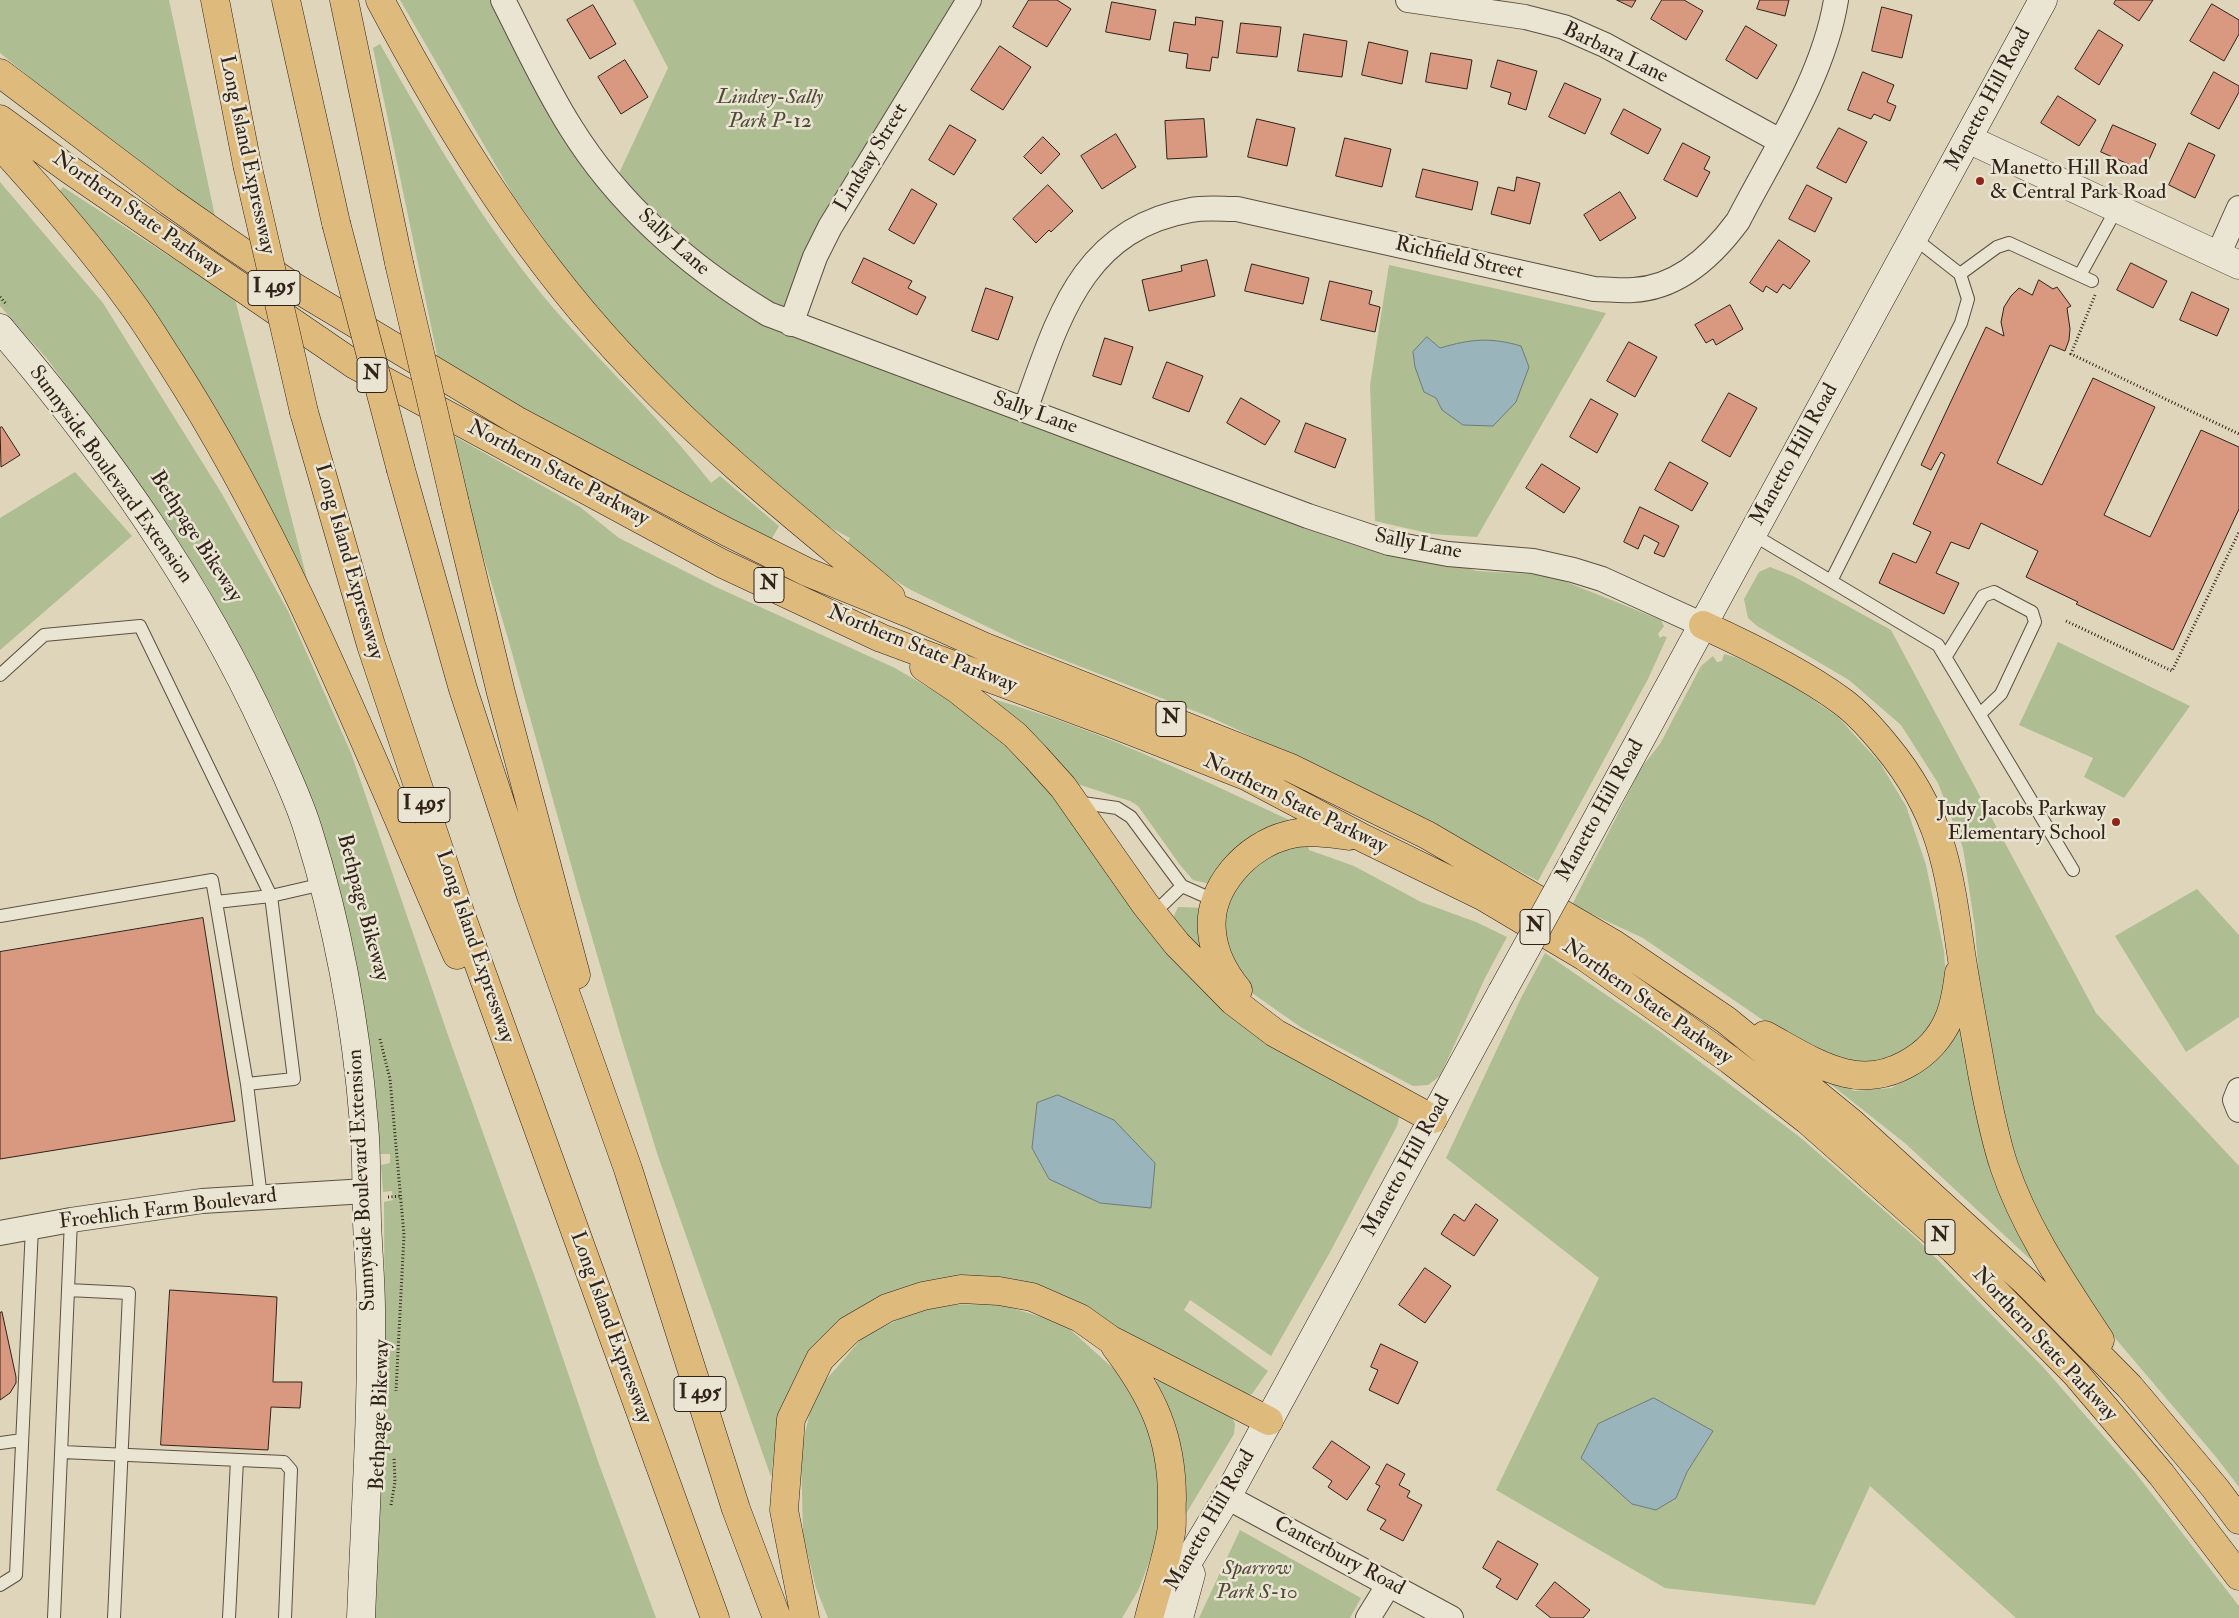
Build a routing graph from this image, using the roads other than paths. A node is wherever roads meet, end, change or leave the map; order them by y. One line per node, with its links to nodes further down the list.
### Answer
1 (215, 0): 51 (highway, Long Island Expressway / I 495, bridge)
2 (286, 0): 49 (highway, I 495, bridge)
3 (344, 0): 49 (highway, bridge)
4 (380, 0): 27 (highway)
5 (504, 0): 23 (street, Sally Lane)
6 (969, 0): 23 (street, Lindsay Street)
7 (1408, 0): 13 (street, Barbara Lane)
8 (1836, 0): 13 (street, Richfield Street)
9 (2043, 0): 12 (main road, Manetto Hill Road)
10 (0, 72): 27 (highway, Northern State Parkway / N)
11 (0, 119): 29 (highway, Northern State Parkway / N)
12 (1968, 139): 15 (main road); 17 (main road, Manetto Hill Road)
13 (1780, 141): 24 (street, Richfield Street)
14 (0, 145): 51 (highway)
15 (2117, 208): 18 (main road); 20 (lane)
16 (2239, 208): 18 (street)
17 (1914, 238): 19 (lane); 25 (main road, Manetto Hill Road)
18 (2228, 260)
19 (1960, 274): 20 (lane); 26 (lane)
20 (2080, 275): 21 (lane)
21 (2092, 281)
22 (6, 320): 36 (main road, Sunnyside Boulevard Extension)
23 (792, 324): 24 (street, Sally Lane)
24 (1025, 410): 28 (street, Sally Lane)
25 (1752, 534): 26 (lane); 28 (main road, Manetto Hill Road)
26 (1831, 581): 30 (lane)
27 (911, 614): 44 (highway, Northern State Parkway / N)
28 (1703, 625): 43 (highway); 48 (main road, Manetto Hill Road, bridge)
29 (881, 638): 33 (highway); 34 (highway, Northern State Parkway / N)
30 (1946, 656): 32 (lane); 32 (lane)
31 (0, 675): 38 (lane)
32 (1981, 713): 35 (lane)
33 (1073, 802): 37 (lane); 41 (highway)
34 (1363, 838): 39 (highway); 68 (highway, Northern State Parkway / N)
35 (2073, 870)
36 (324, 884): 38 (lane); 50 (main road, Sunnyside Boulevard Extension)
37 (1182, 886): 39 (lane); 41 (lane)
38 (271, 896): 40 (lane); 45 (lane)
39 (1216, 901): 48 (highway)
40 (216, 902): 42 (lane); 45 (lane)
41 (1153, 914): 48 (highway)
42 (0, 916)
43 (1961, 955): 44 (highway); 58 (highway)
44 (1726, 1020): 58 (highway, Northern State Parkway / N)
45 (247, 1084): 52 (lane)
46 (2239, 1090): 47 (street)
47 (2239, 1110)
48 (1435, 1115): 59 (main road, Manetto Hill Road)
49 (628, 1169): 77 (highway, I 495)
50 (366, 1191): 52 (street, Froehlich Farm Boulevard); 75 (main road, Sunnyside Boulevard Extension)
51 (562, 1192): 76 (highway, Long Island Expressway / I 495)
52 (261, 1197): 53 (street, Froehlich Farm Boulevard)
53 (71, 1220): 54 (street, Froehlich Farm Boulevard); 56 (lane)
54 (32, 1227): 55 (street, Froehlich Farm Boulevard); 60 (lane)
55 (0, 1233)
56 (68, 1290): 62 (lane); 63 (lane)
57 (1111, 1340): 59 (highway); 78 (highway); 79 (highway)
58 (2129, 1386): 66 (highway, Northern State Parkway / N)
59 (1269, 1421): 65 (main road, Manetto Hill Road)
60 (22, 1440): 61 (lane); 70 (lane)
61 (0, 1443)
62 (62, 1452): 63 (lane); 71 (lane)
63 (121, 1455): 64 (lane); 72 (lane)
64 (237, 1460): 73 (lane); 74 (lane)
65 (1227, 1497): 67 (main road, Manetto Hill Road); 69 (street, Canterbury Road)
66 (2239, 1520)
67 (1201, 1540): 80 (main road, Manetto Hill Road); 81 (main road)
68 (2239, 1576)
69 (1389, 1584): 82 (street); 83 (street, Canterbury Road)
70 (0, 1585)
71 (54, 1618)
72 (114, 1618)
73 (229, 1618)
74 (285, 1618)
75 (361, 1618)
76 (715, 1618)
77 (776, 1618)
78 (805, 1618)
79 (1149, 1618)
80 (1154, 1618)
81 (1179, 1618)
82 (1368, 1618)
83 (1451, 1618)

